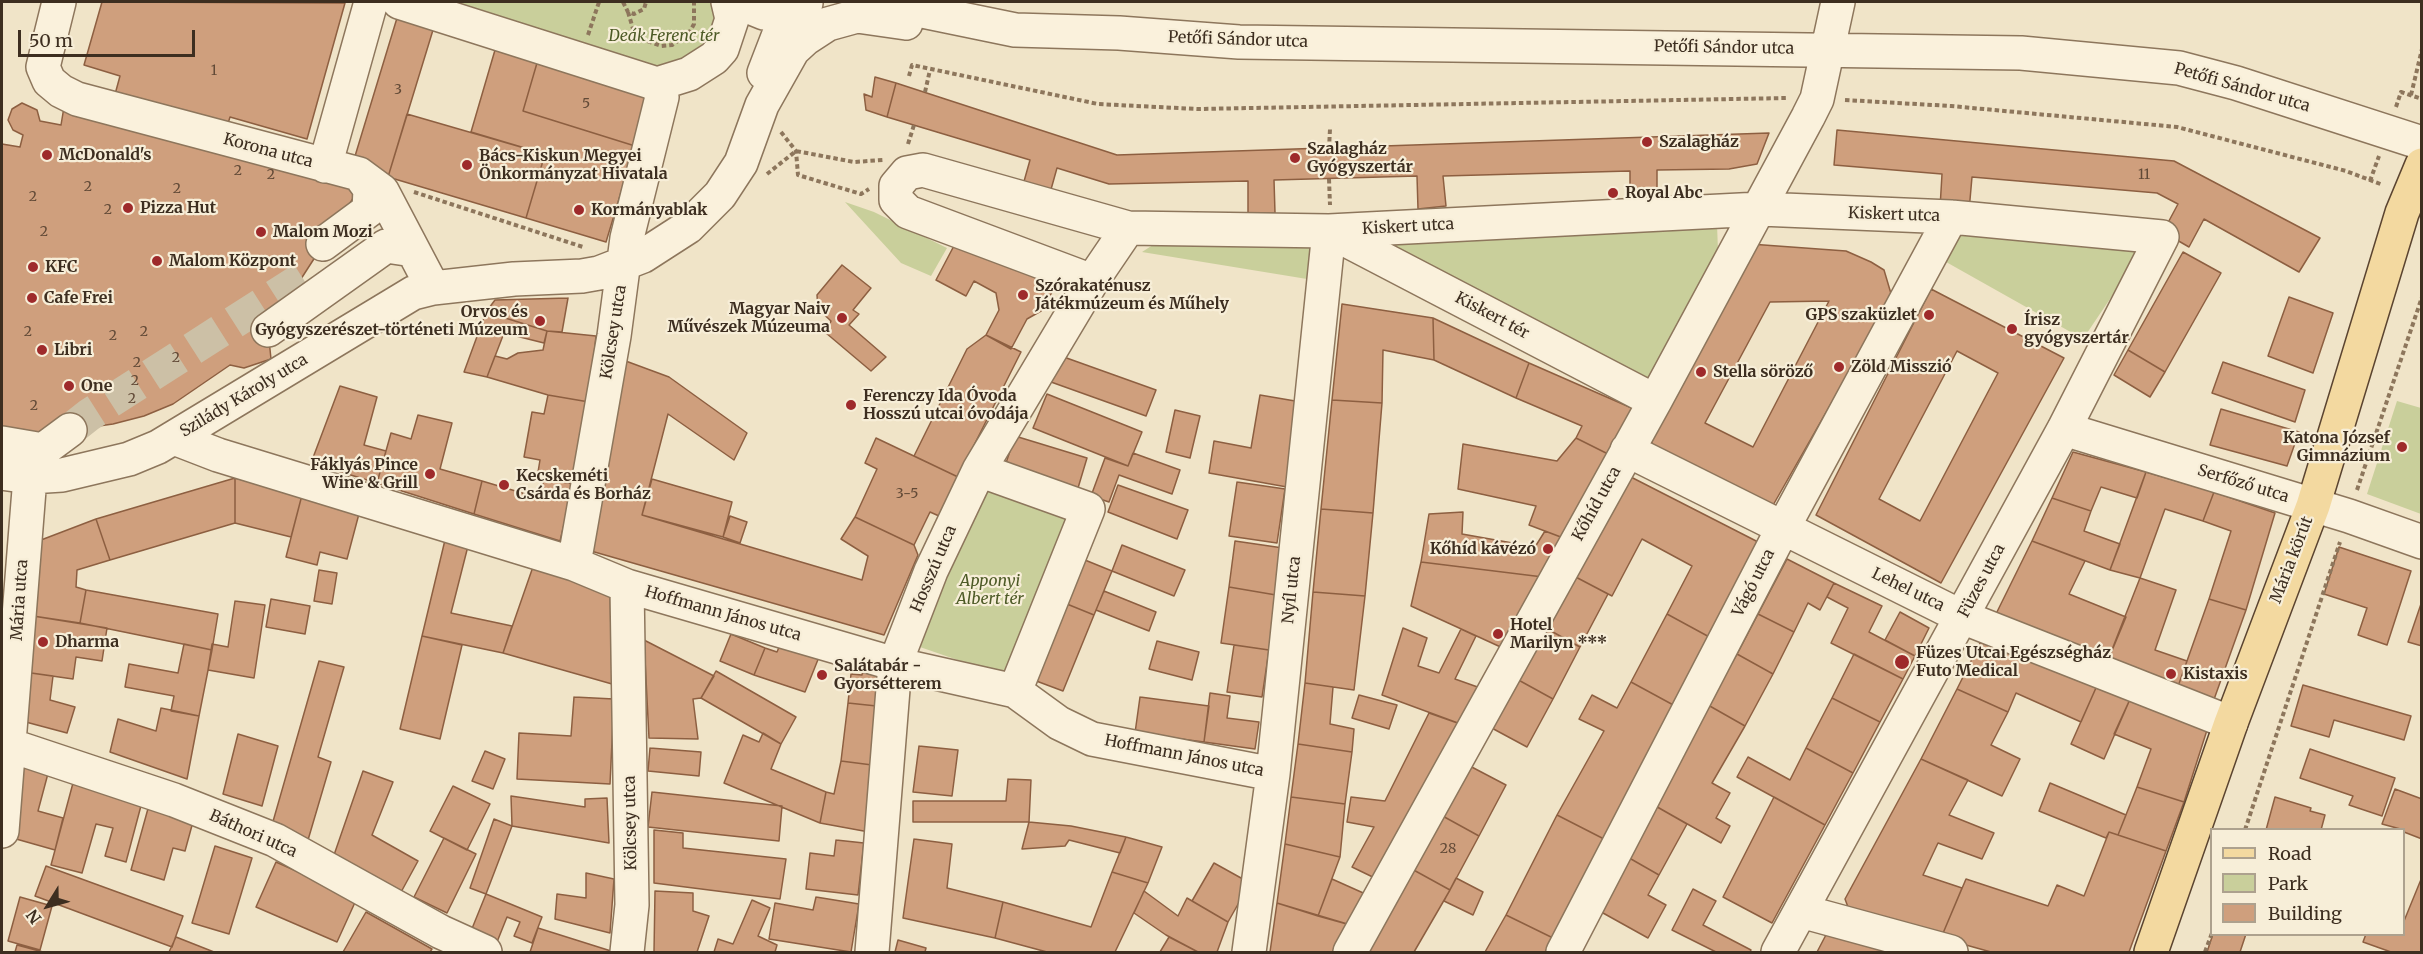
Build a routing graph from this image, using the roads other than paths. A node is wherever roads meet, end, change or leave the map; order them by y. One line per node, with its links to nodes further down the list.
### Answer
1 (59, 2): 17 (street, Korona utca)
2 (371, 2): 17 (street)
3 (399, 2): 13 (street)
4 (729, 2): 13 (street)
5 (737, 2): 10 (street)
6 (879, 2): 11 (street, Petőfi Sándor utca)
7 (942, 2): 11 (street, Petőfi Sándor utca)
8 (965, 2): 11 (street)
9 (1838, 2): 12 (street, Kőhíd utca)
10 (804, 4): 14 (street)
11 (1015, 30): 12 (street, Petőfi Sándor utca); 14 (street)
12 (1829, 50): 15 (street, Petőfi Sándor utca); 19 (street, Kőhíd utca)
13 (657, 84): 26 (street)
14 (766, 123): 26 (street, Kölcsey utca)
15 (2421, 143)
16 (2421, 165): 39 (main road, Mária körút)
17 (325, 166): 18 (street, Korona utca)
18 (359, 174): 24 (street); 25 (street, Korona utca)
19 (1760, 209): 20 (street, Kiskert utca); 21 (street, Kiskert utca); 31 (street, Kőhíd utca)
20 (1951, 217): 23 (street, Kiskert utca); 40 (street, Vágó utca)
21 (1330, 220): 22 (street, Kiskert utca); 31 (street, Kiskert tér); 49 (street, Nyíl utca)
22 (1128, 228): 28 (street, Hosszú utca); 28 (street, Kiskert utca)
23 (2162, 237): 32 (street, Füzes utca)
24 (323, 244)
25 (400, 248): 27 (street); 29 (street, Korona utca); 30 (street)
26 (624, 265): 29 (street, Szilády Károly utca); 42 (street, Kölcsey utca)
27 (303, 278)
28 (1092, 281): 37 (street, Hosszú utca)
29 (433, 288): 34 (street, Szilády Károly utca)
30 (268, 330)
31 (1655, 401): 36 (street, Kőhíd utca)
32 (2064, 429): 39 (street, Serfőző utca); 44 (street, Füzes utca)
33 (70, 430): 35 (street)
34 (174, 438): 38 (street, Szilády Károly utca); 42 (street, Hoffmann János utca)
35 (2, 443)
36 (1627, 450): 40 (street, Lehel utca); 56 (street, Kőhíd utca)
37 (979, 470): 45 (street, Hosszú utca); 46 (street)
38 (16, 475): 48 (street, Mária utca)
39 (2313, 506): 41 (street, Serfőző utca); 47 (main road, Mária körút)
40 (1783, 528): 44 (street, Lehel utca); 57 (street, Vágó utca)
41 (2421, 542)
42 (574, 564): 43 (street, Hoffmann János utca)
43 (627, 586): 45 (street, Hoffmann János utca); 54 (street, Kölcsey utca)
44 (1962, 617): 47 (street, Lehel utca); 51 (street, Füzes utca)
45 (896, 664): 46 (street, Hoffmann János utca); 55 (street, Hosszú utca)
46 (1015, 691): 49 (street, Hoffmann János utca)
47 (2231, 723): 60 (main road, Mária körút)
48 (9, 745): 50 (street, Mária utca); 53 (street, Báthori utca)
49 (1273, 774): 52 (street, Nyíl utca)
50 (2, 831)
51 (1801, 911): 58 (street, Füzes utca); 59 (street)
52 (1249, 951)
53 (484, 952)
54 (627, 952)
55 (872, 952)
56 (1350, 952)
57 (1563, 952)
58 (1778, 952)
59 (1951, 952)
60 (2151, 952)

